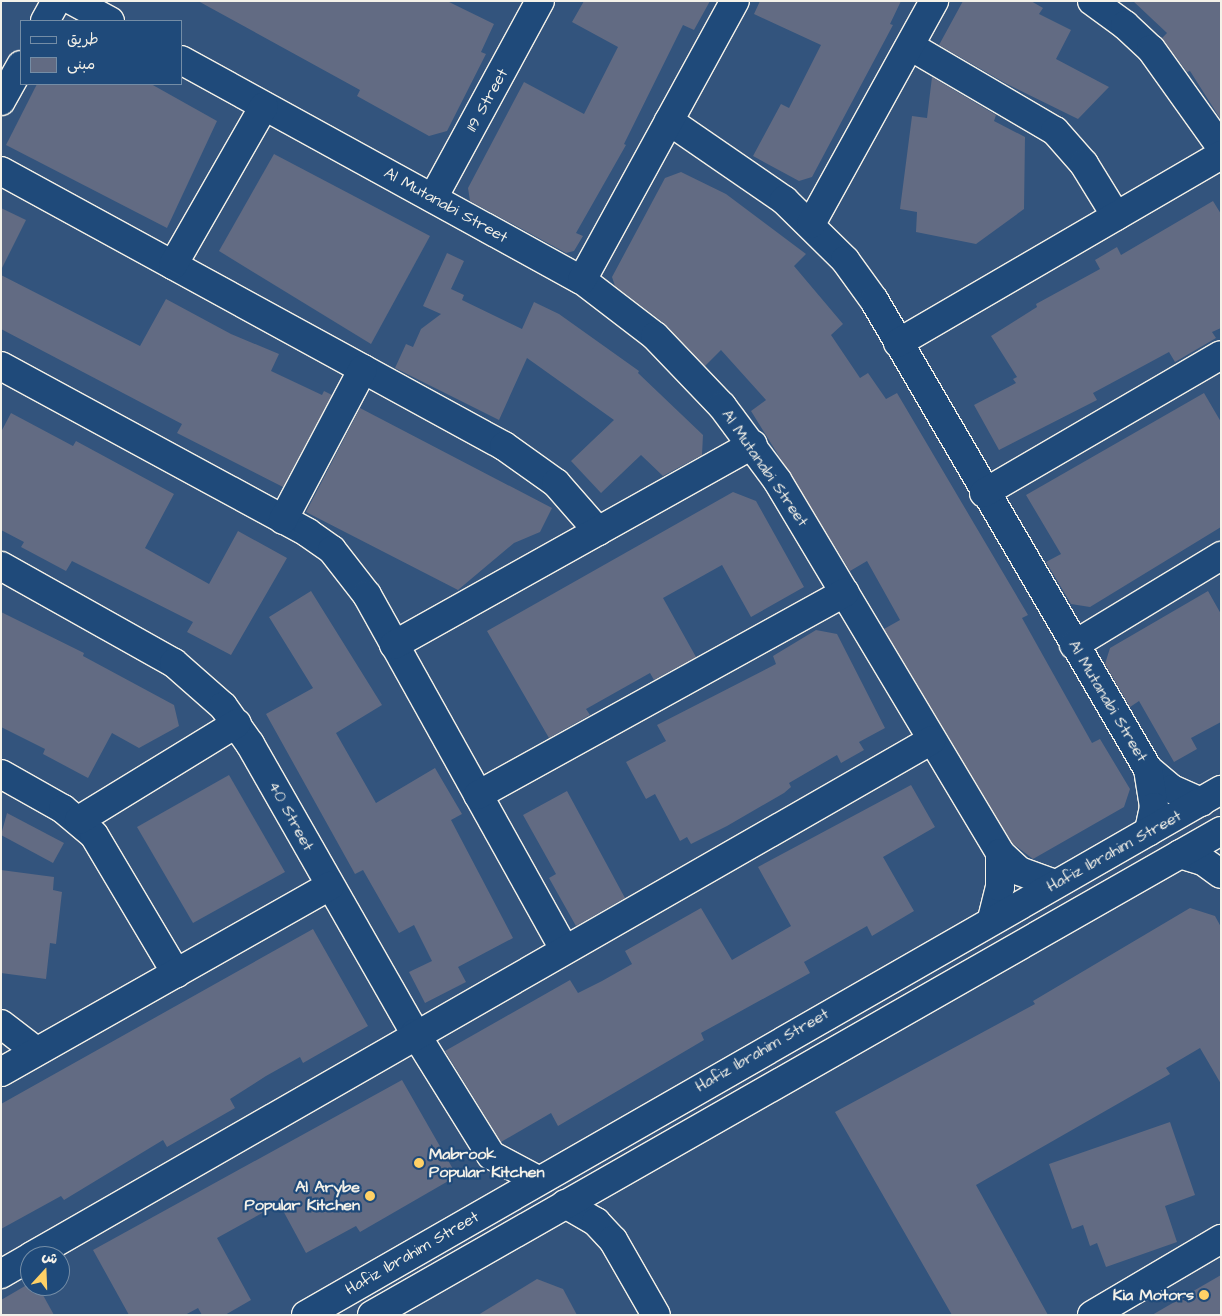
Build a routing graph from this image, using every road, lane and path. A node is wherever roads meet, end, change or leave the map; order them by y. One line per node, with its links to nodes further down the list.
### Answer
1 (56, 1): 7 (street)
2 (74, 1): 8 (street)
3 (540, 1): 18 (street, 119 Street)
4 (735, 1): 14 (street)
5 (934, 1): 9 (street)
6 (1092, 1): 15 (street)
7 (46, 20)
8 (108, 20)
9 (910, 46): 19 (street); 20 (street)
10 (182, 61): 13 (street, Al Mutanabi Street)
11 (20, 66): 12 (street)
12 (1, 100)
13 (264, 106): 18 (street, Al Mutanabi Street); 21 (street)
14 (669, 121): 20 (street, Al Mutanabi Street); 22 (street)
15 (1221, 147)
16 (1221, 155): 19 (street)
17 (1, 171): 21 (street)
18 (433, 198): 22 (street, Al Mutanabi Street)
19 (1116, 216): 23 (street)
20 (812, 224): 23 (street, Al Mutanabi Street)
21 (173, 265): 26 (street)
22 (582, 280): 27 (street, Al Mutanabi Street)
23 (898, 343): 28 (street, Al Mutanabi Street)
24 (1221, 355): 28 (street)
25 (1, 366): 29 (street)
26 (363, 368): 29 (street); 30 (street)
27 (753, 444): 30 (street); 33 (street, Al Mutanabi Street)
28 (984, 493): 35 (street, Al Mutanabi Street)
29 (283, 520): 34 (street)
30 (598, 531): 34 (street)
31 (1221, 556): 35 (street)
32 (1, 566): 36 (street, 40 Street)
33 (845, 592): 37 (street, Al Mutanabi Street); 40 (street)
34 (394, 645): 40 (street)
35 (1074, 645): 38 (street, Al Mutanabi Street)
36 (237, 723): 42 (street); 49 (street, 40 Street)
37 (932, 740): 45 (street, Al Mutanabi Street); 51 (street)
38 (1148, 769): 41 (street, Al Mutanabi Street); 43 (street, Al Mutanabi Street)
39 (1, 774): 42 (street)
40 (478, 795): 51 (street)
41 (1211, 796): 43 (street, Hafiz Ibrahim Street)
42 (79, 820): 52 (street)
43 (1149, 831): 48 (street, Hafiz Ibrahim Street)
44 (1221, 831): 46 (street, Hafiz Ibrahim Street)
45 (1000, 853): 48 (street, Al Mutanabi Street); 50 (street)
46 (1180, 854): 47 (street); 58 (street, Hafiz Ibrahim Street)
47 (1221, 874)
48 (1055, 884): 50 (street, Hafiz Ibrahim Street)
49 (330, 886): 52 (street); 54 (street, 40 Street)
50 (992, 919): 59 (street, Hafiz Ibrahim Street)
51 (564, 949): 54 (street)
52 (176, 973): 55 (street)
53 (1, 1024): 55 (street)
54 (415, 1033): 57 (street, 40 Street); 64 (street)
55 (36, 1052): 56 (street)
56 (1, 1072)
57 (491, 1155): 59 (street); 61 (street)
58 (620, 1172): 60 (street, Hafiz Ibrahim Street); 63 (street)
59 (536, 1179): 61 (street, Hafiz Ibrahim Street)
60 (565, 1204): 63 (street); 68 (street, Hafiz Ibrahim Street)
61 (484, 1211): 67 (street, Hafiz Ibrahim Street)
62 (1221, 1239): 70 (street)
63 (613, 1240): 69 (street)
64 (50, 1246)
65 (20, 1263): 66 (street)
66 (1, 1274)
67 (306, 1315)
68 (372, 1315)
69 (656, 1315)
70 (1092, 1315)

